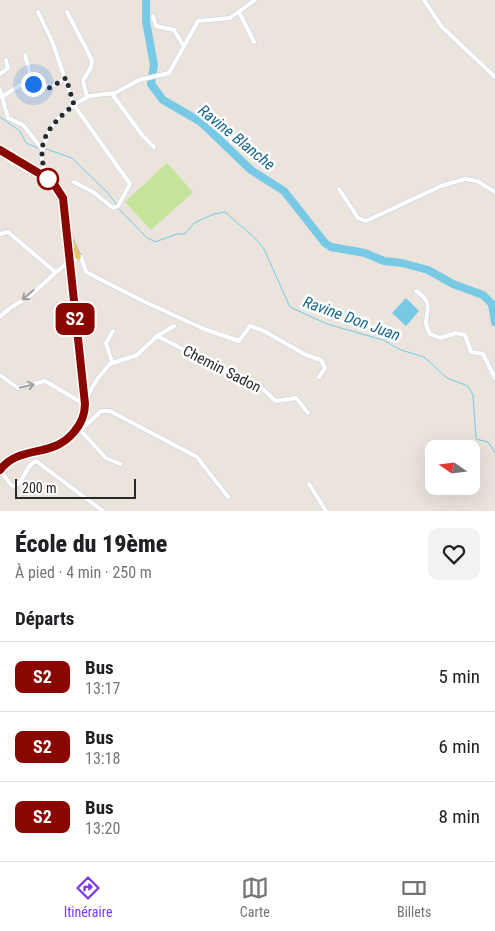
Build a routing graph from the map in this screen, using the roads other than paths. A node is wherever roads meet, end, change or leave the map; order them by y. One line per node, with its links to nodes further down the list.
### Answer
1 (255, 0): 5 (street)
2 (424, 0): 12 (street)
3 (38, 12): 13 (street)
4 (67, 12): 18 (street)
5 (239, 12): 7 (street); 8 (street)
6 (153, 16): 8 (street)
7 (254, 42)
8 (184, 47): 16 (street)
9 (25, 55): 13 (street)
10 (6, 60): 11 (street)
11 (0, 74)
12 (495, 77)
13 (66, 78): 19 (street)
14 (20, 85): 17 (street)
15 (0, 90): 17 (street)
16 (112, 94): 18 (street); 20 (street)
17 (2, 97): 21 (street)
18 (87, 97): 19 (street)
19 (74, 105): 21 (street); 24 (street)
20 (154, 147)
21 (42, 149): 23 (street)
22 (0, 150): 23 (main road)
23 (42, 175): 28 (main road)
24 (74, 182)
25 (339, 189): 26 (street)
26 (495, 192)
27 (0, 234): 30 (street)
28 (69, 237): 29 (main road); 29 (main road)
29 (73, 260): 30 (street); 38 (street); 40 (main road)
30 (54, 272): 32 (street, one-way to 32)
31 (416, 291): 39 (street)
32 (0, 317)
33 (174, 326): 35 (street, Chemin Sadon)
34 (113, 331): 36 (street)
35 (157, 336): 36 (street, Chemin Sadon); 41 (street, Chemin Sadon)
36 (112, 362): 40 (street)
37 (0, 375): 40 (street, one-way to 40)
38 (318, 377)
39 (495, 378)
40 (84, 398): 42 (main road)
41 (308, 413)
42 (78, 430): 43 (street); 44 (main road); 46 (street)
43 (120, 464)
44 (0, 470): 47 (street)
45 (309, 484): 48 (street)
46 (228, 496)
47 (103, 511)
48 (326, 511)

